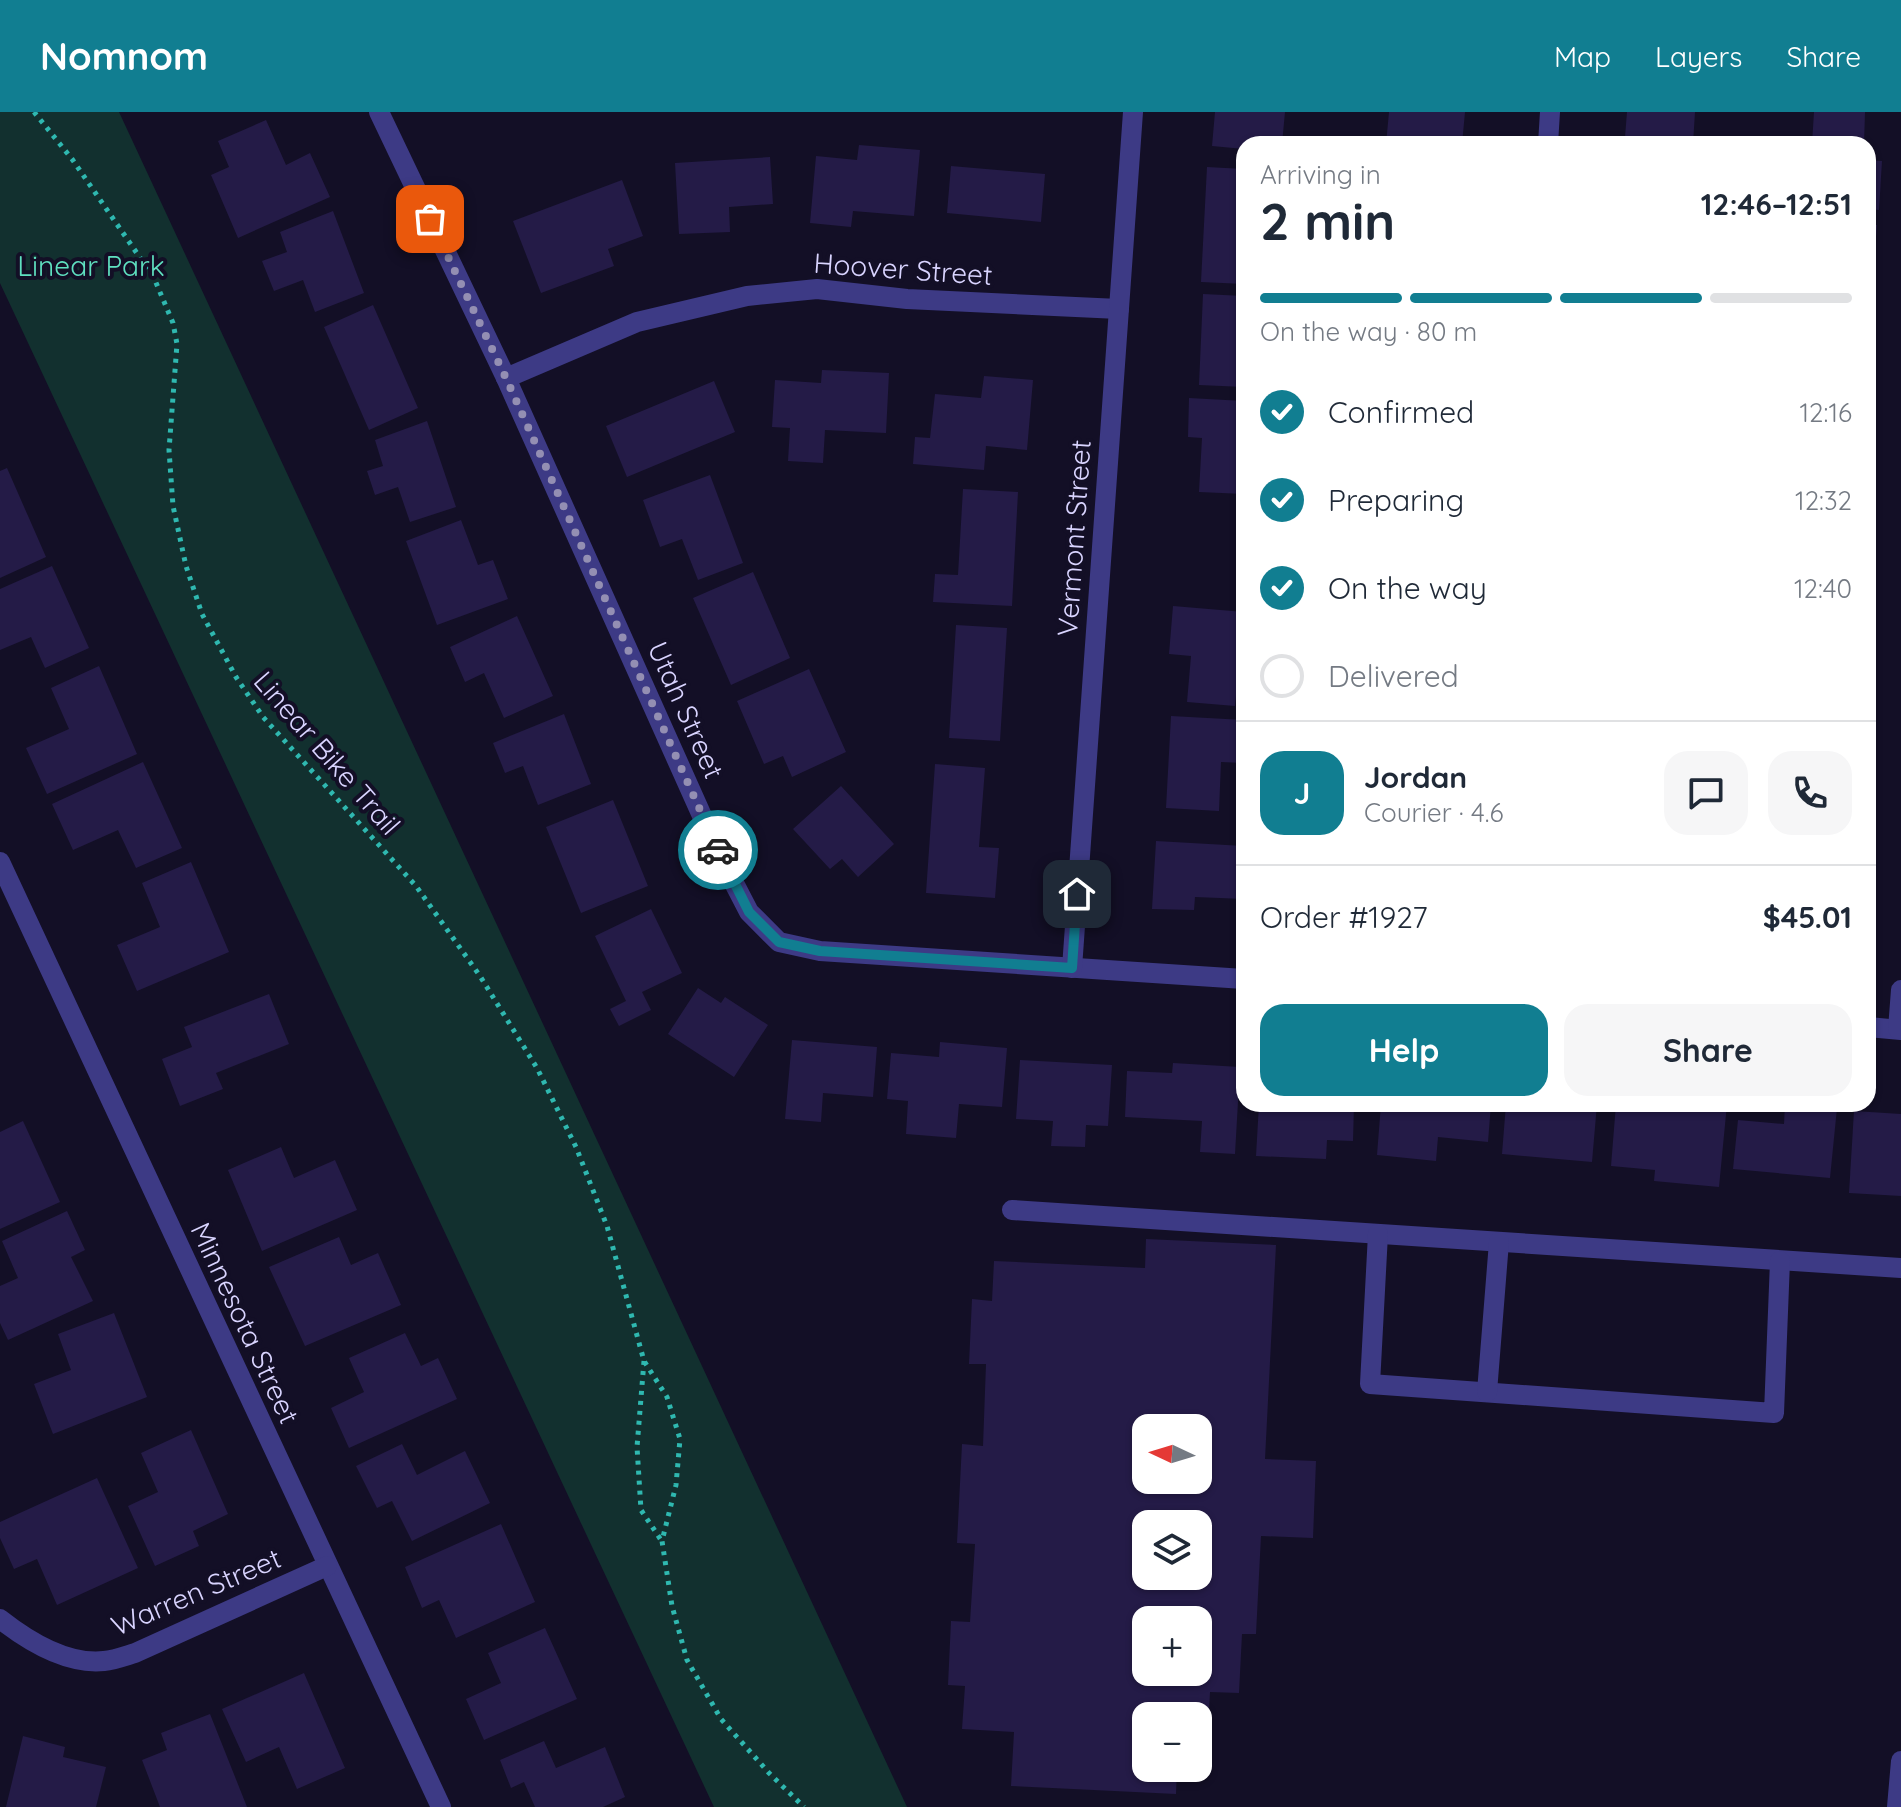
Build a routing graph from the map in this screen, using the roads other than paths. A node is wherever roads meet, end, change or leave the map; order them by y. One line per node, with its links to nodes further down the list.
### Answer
1 (379, 112): 6 (street, Utah Street)
2 (1133, 112): 5 (street, Vermont Street)
3 (1550, 112): 4 (street)
4 (1548, 136)
5 (1119, 309): 6 (street, Hoover Street); 8 (street, Vermont Street)
6 (506, 378): 8 (street, Utah Street)
7 (0, 862): 19 (street, Minnesota Street)
8 (1072, 968): 9 (street, Utah Street)
9 (1236, 978)
10 (1901, 990): 12 (street)
11 (1876, 1028): 12 (street)
12 (1900, 1030)
13 (1012, 1210): 14 (street)
14 (1378, 1234): 15 (street); 18 (street)
15 (1499, 1242): 16 (street); 18 (street)
16 (1780, 1261): 17 (street); 18 (street)
17 (1901, 1268)
18 (1487, 1392)
19 (327, 1566): 20 (street, Warren Street); 22 (street, Minnesota Street)
20 (0, 1619)
21 (1901, 1761): 23 (street)
22 (441, 1807)
23 (1897, 1807)

